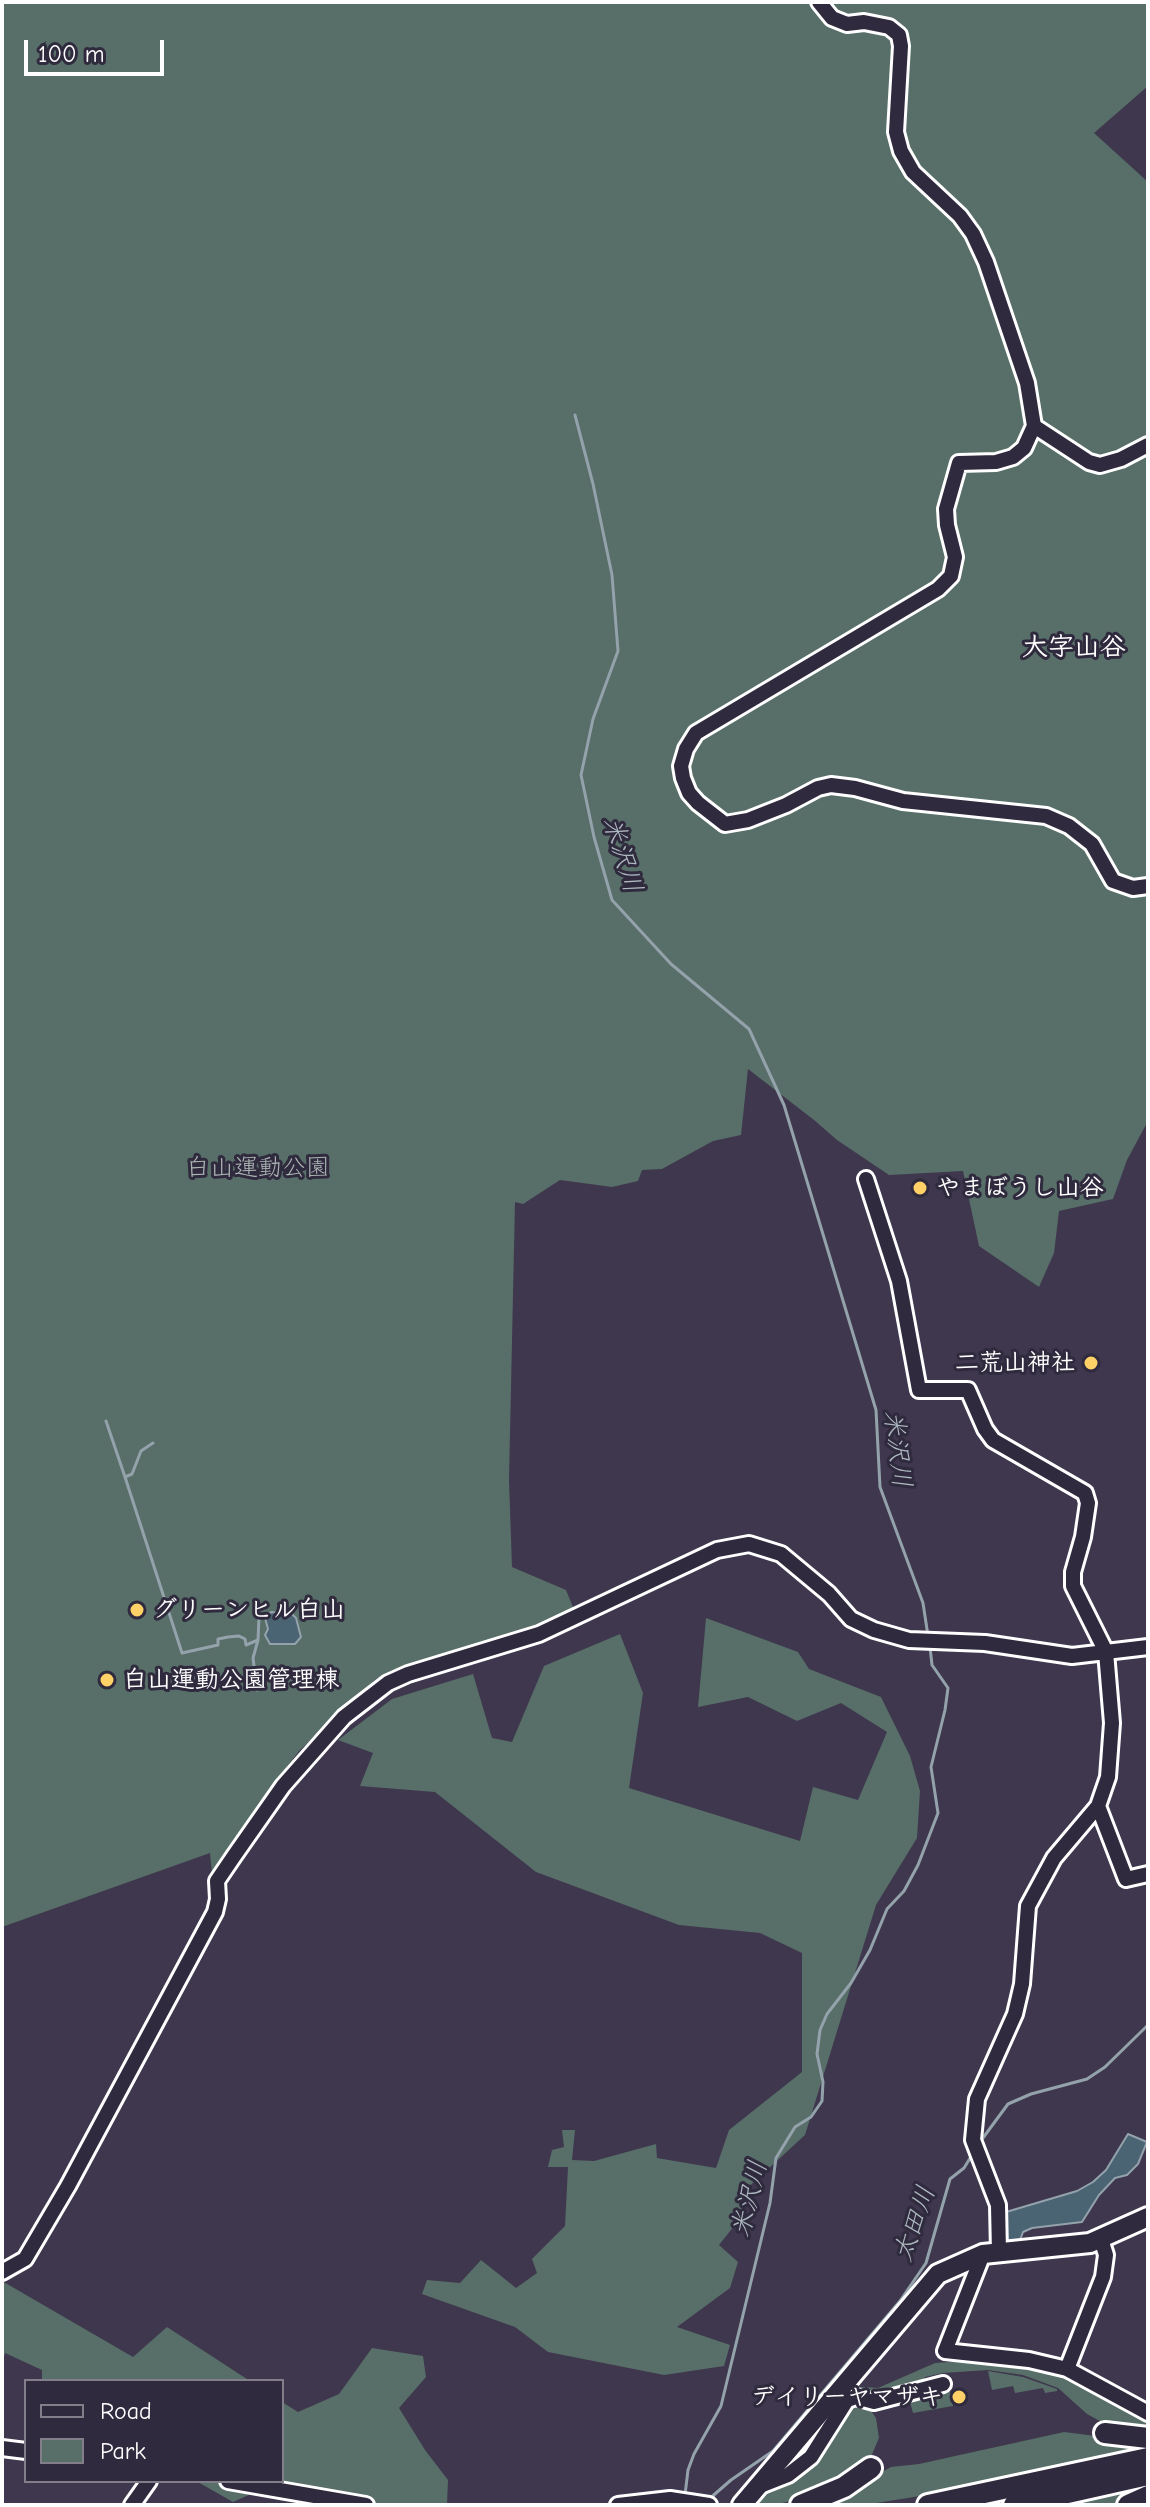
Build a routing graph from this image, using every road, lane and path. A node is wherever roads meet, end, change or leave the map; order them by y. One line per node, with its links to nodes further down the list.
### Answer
1 (819, 2): 2 (street)
2 (1034, 426): 3 (street); 4 (street)
3 (1148, 445)
4 (1148, 886)
5 (866, 1179): 7 (street)
6 (1148, 1647): 7 (street)
7 (1106, 1652): 8 (street); 13 (street)
8 (1098, 1806): 9 (street); 12 (street)
9 (1148, 1874)
10 (1148, 2217): 11 (main road)
11 (1101, 2239): 12 (main road); 14 (street)
12 (991, 2253): 14 (street); 26 (main road)
13 (2, 2272)
14 (1067, 2369): 16 (street)
15 (943, 2384): 26 (street)
16 (1148, 2413)
17 (1105, 2433): 18 (highway)
18 (1148, 2438)
19 (2, 2448): 20 (street)
20 (24, 2451)
21 (1148, 2458): 34 (highway)
22 (871, 2468): 33 (highway)
23 (1148, 2475): 35 (highway)
24 (148, 2483): 28 (street)
25 (240, 2483): 29 (street)
26 (759, 2487): 32 (main road)
27 (1148, 2496): 36 (highway)
28 (132, 2505)
29 (366, 2505)
30 (618, 2505): 31 (street)
31 (709, 2505)
32 (742, 2505)
33 (801, 2505)
34 (928, 2505)
35 (1014, 2505)
36 (1128, 2505)

